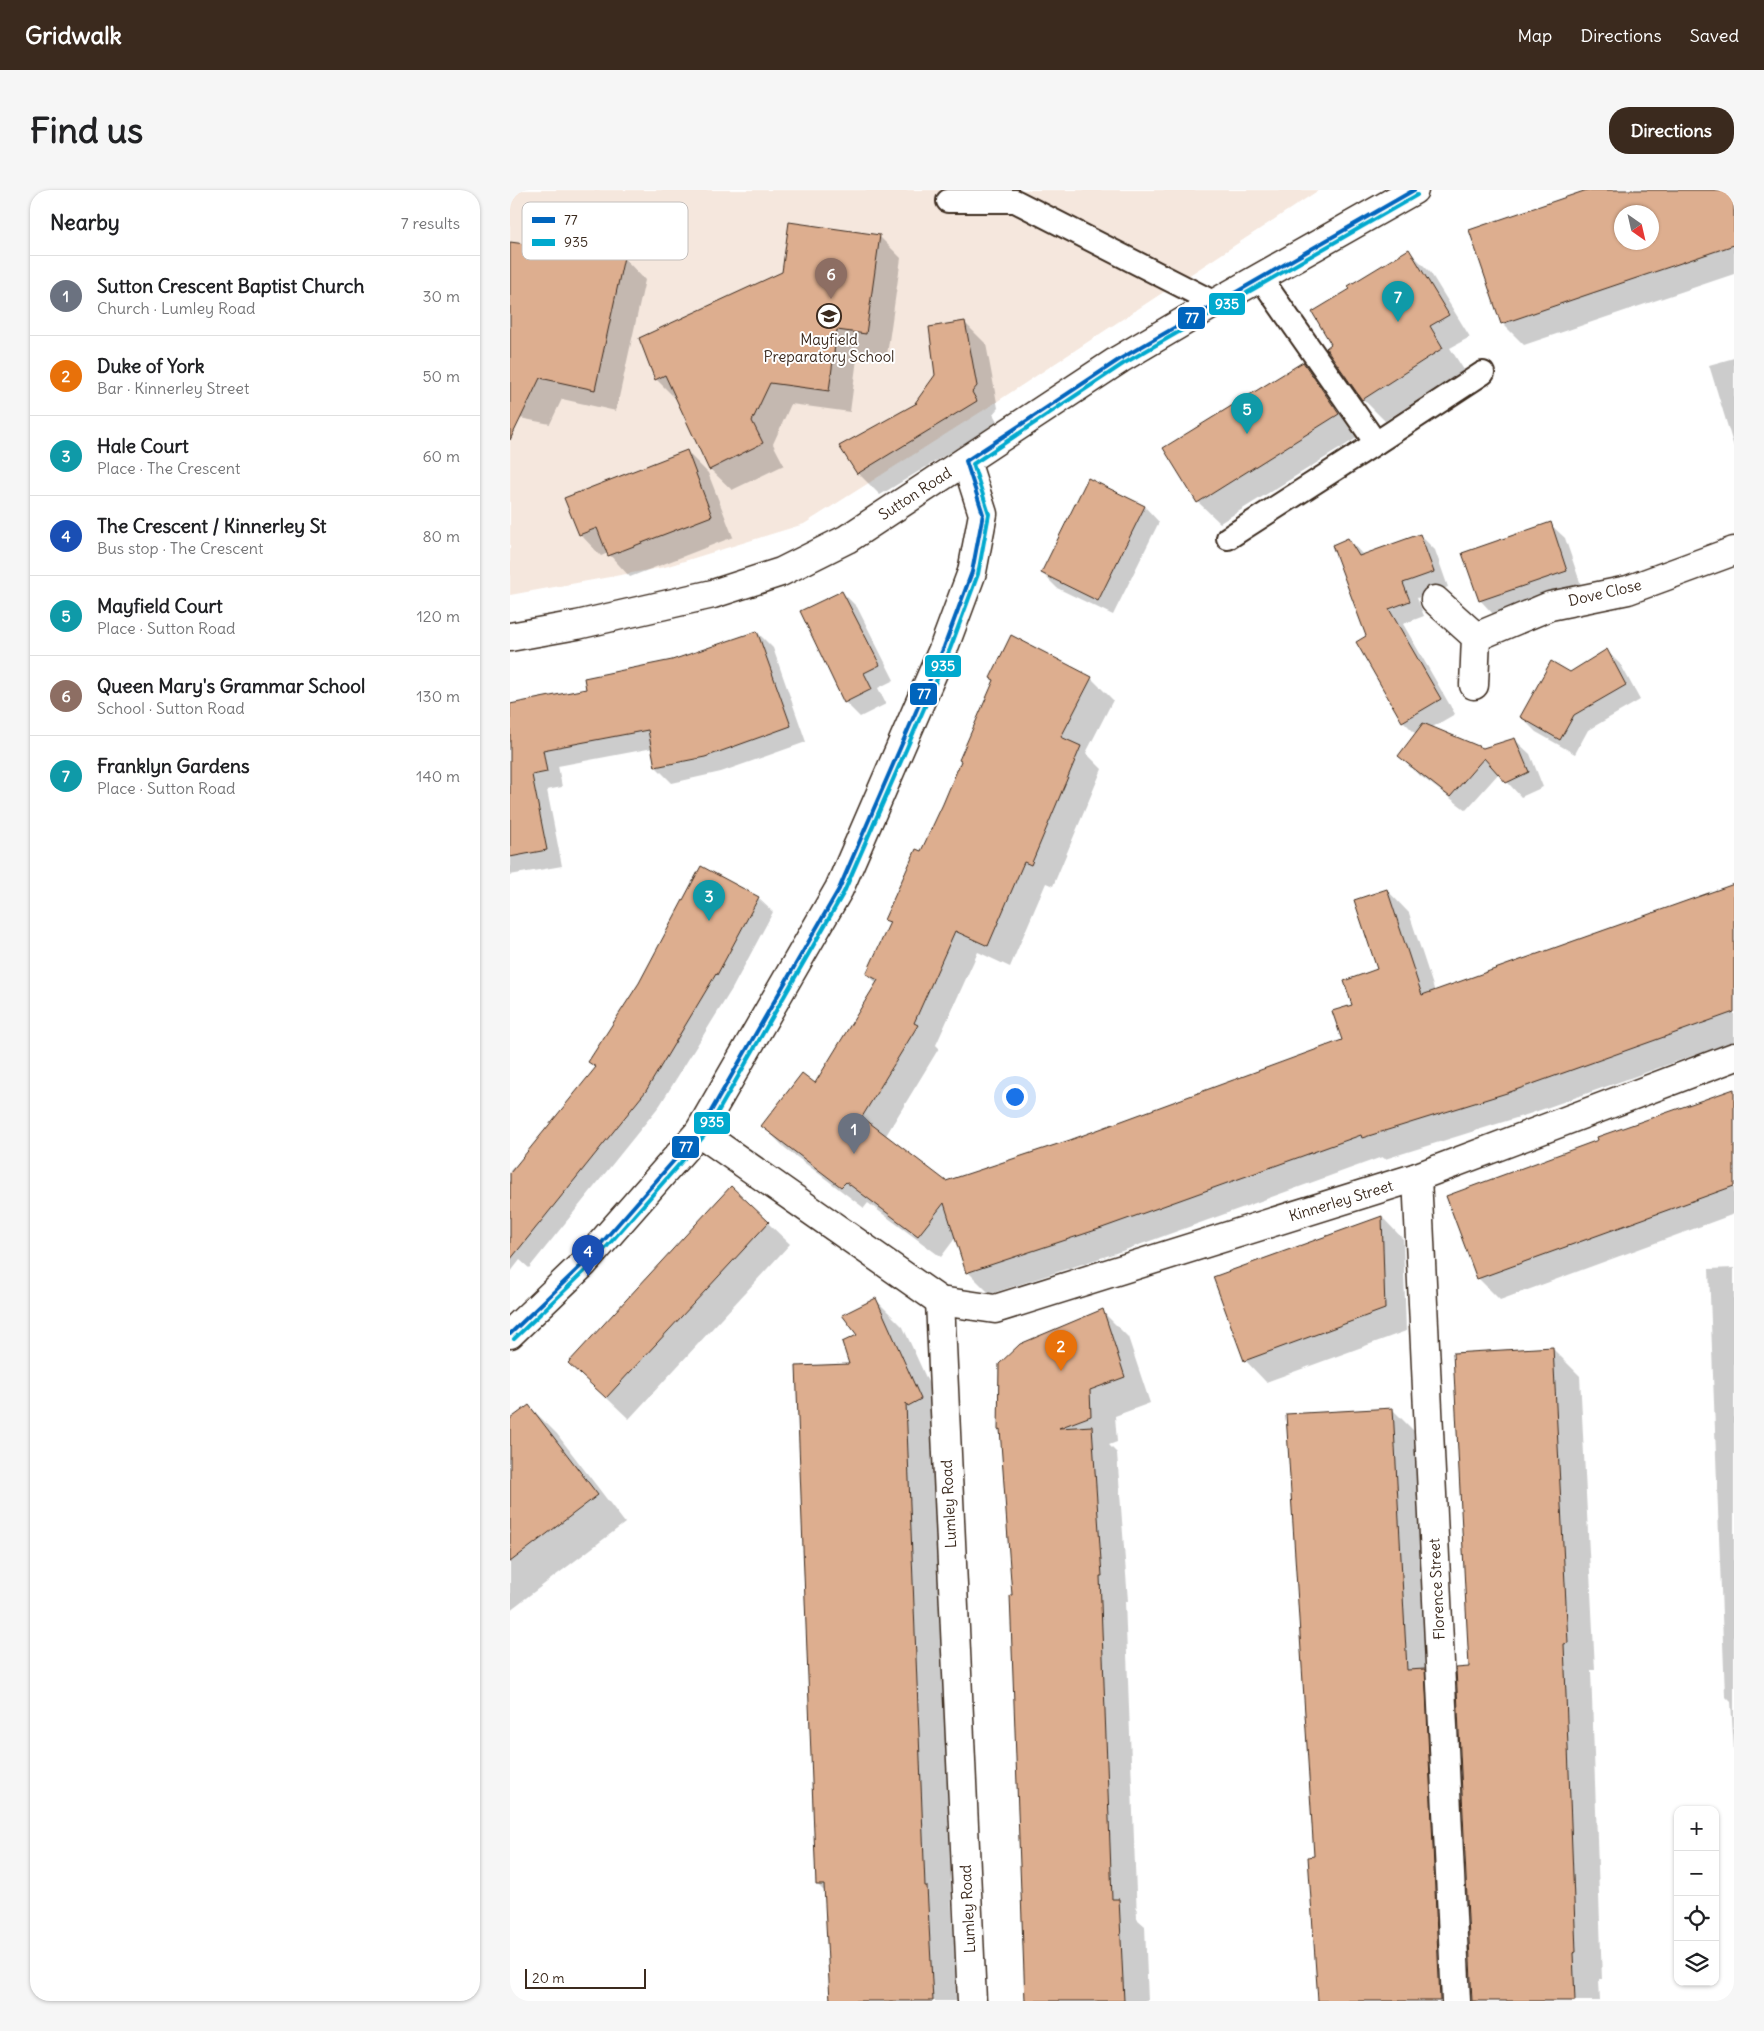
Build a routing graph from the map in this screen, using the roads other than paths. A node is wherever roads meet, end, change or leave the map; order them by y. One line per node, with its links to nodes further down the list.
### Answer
1 (1414, 190): 3 (street, Sutton Road)
2 (948, 201): 4 (lane)
3 (1260, 277): 4 (street, Sutton Road); 6 (lane)
4 (1215, 303): 7 (street, Sutton Road)
5 (1483, 373): 6 (lane)
6 (1376, 443): 8 (lane)
7 (966, 461): 11 (street, Sutton Road); 15 (street)
8 (1228, 538)
9 (1734, 551): 12 (street, Dove Close)
10 (1435, 600): 12 (street)
11 (510, 637)
12 (1476, 637): 13 (street)
13 (1474, 685)
14 (1734, 1057): 16 (street, Kinnerley Street)
15 (698, 1132): 17 (street); 18 (street)
16 (1418, 1177): 17 (street, Kinnerley Street); 20 (street, Florence Street)
17 (940, 1301): 19 (street, Lumley Road)
18 (510, 1334)
19 (972, 2001)
20 (1456, 2001)

